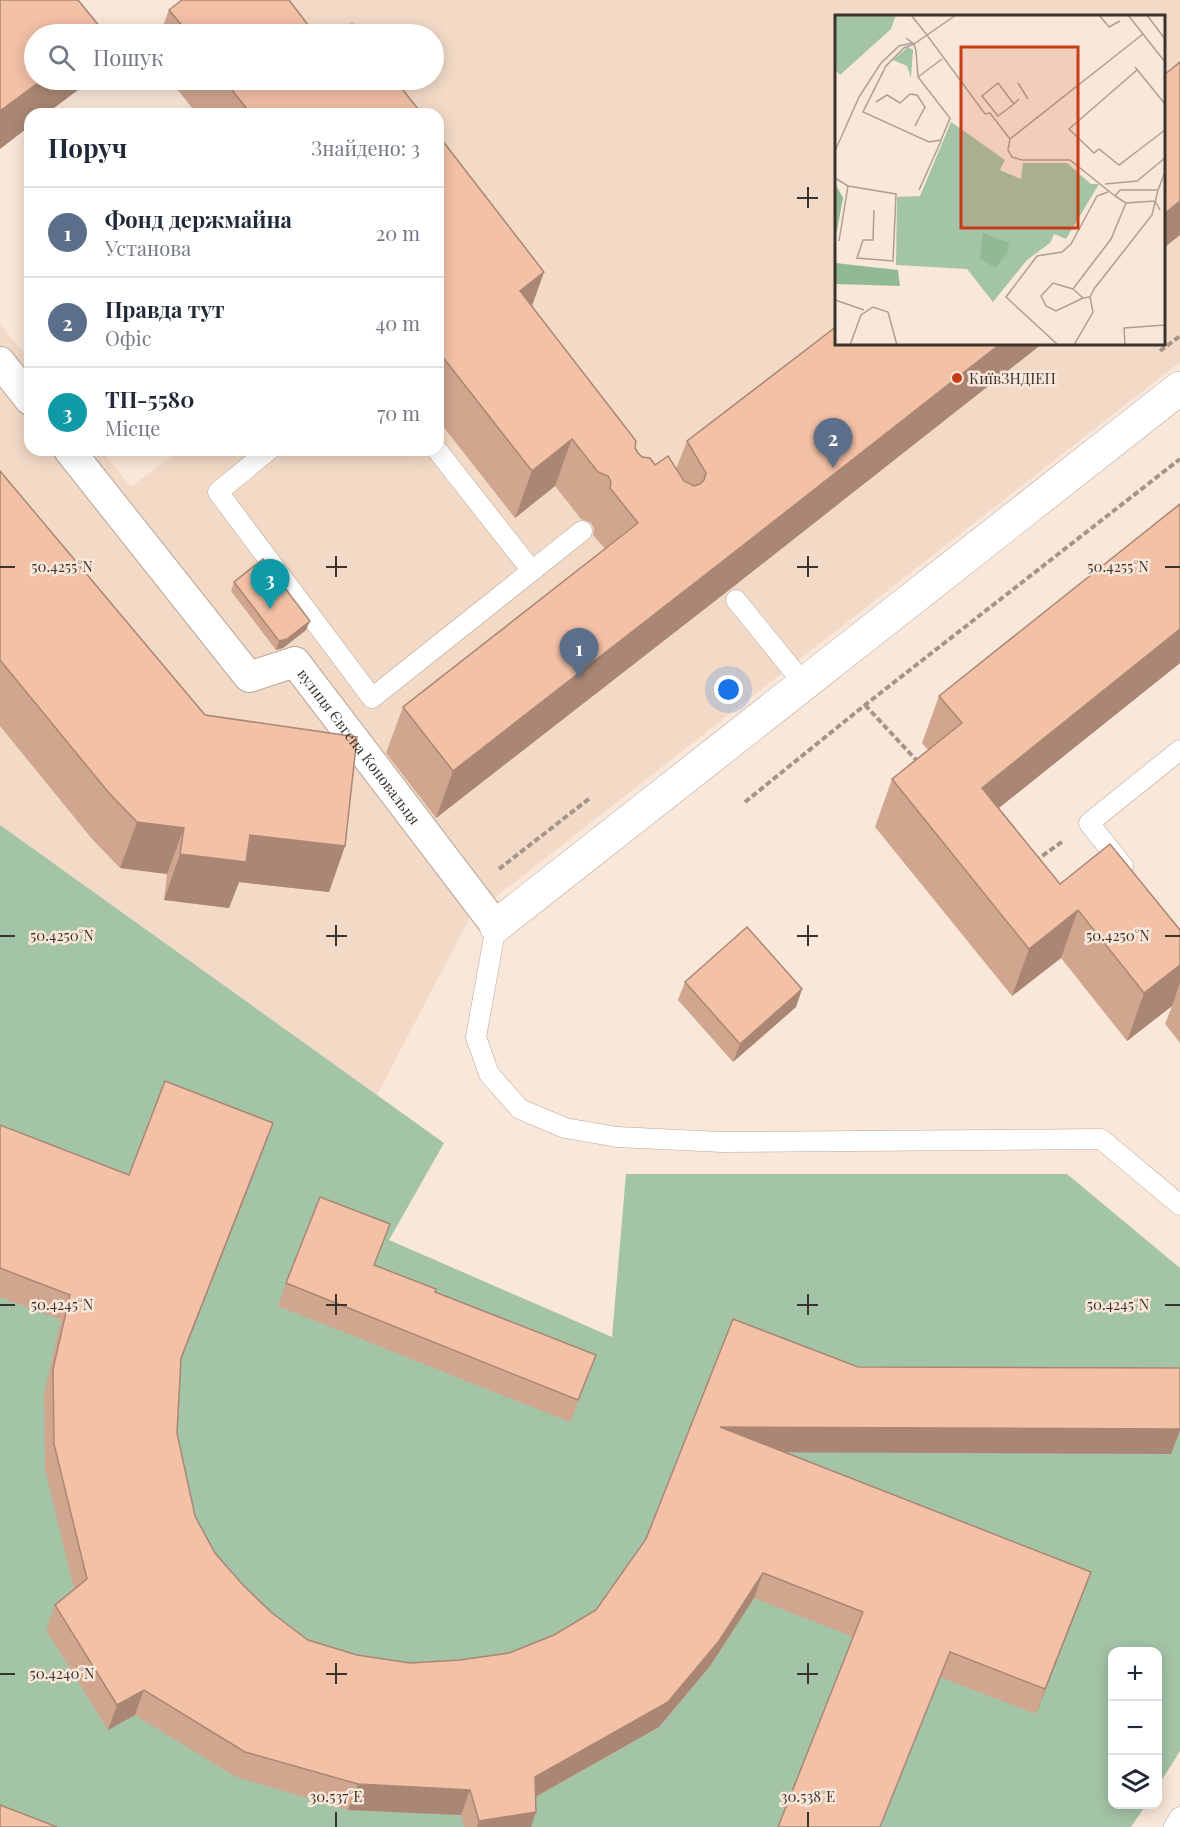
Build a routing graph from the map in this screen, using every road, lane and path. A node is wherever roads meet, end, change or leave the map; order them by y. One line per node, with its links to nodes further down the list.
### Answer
1 (0, 362): 3 (street)
2 (1180, 388): 11 (street)
3 (24, 392)
4 (74, 456): 19 (street, вулиця Євгена Коновальця)
5 (262, 456): 9 (lane)
6 (442, 456): 9 (lane)
7 (1180, 459): 12 (path)
8 (582, 531): 9 (lane)
9 (532, 571)
10 (736, 600): 11 (lane)
11 (804, 684): 19 (street)
12 (865, 705): 14 (path); 15 (path)
13 (1180, 750): 18 (lane)
14 (918, 763)
15 (745, 802)
16 (1068, 838): 17 (path)
17 (1034, 862)
18 (1131, 876)
19 (496, 926): 20 (lane)
20 (1180, 1205)
21 (1180, 1817): 22 (lane)
22 (1174, 1827)

